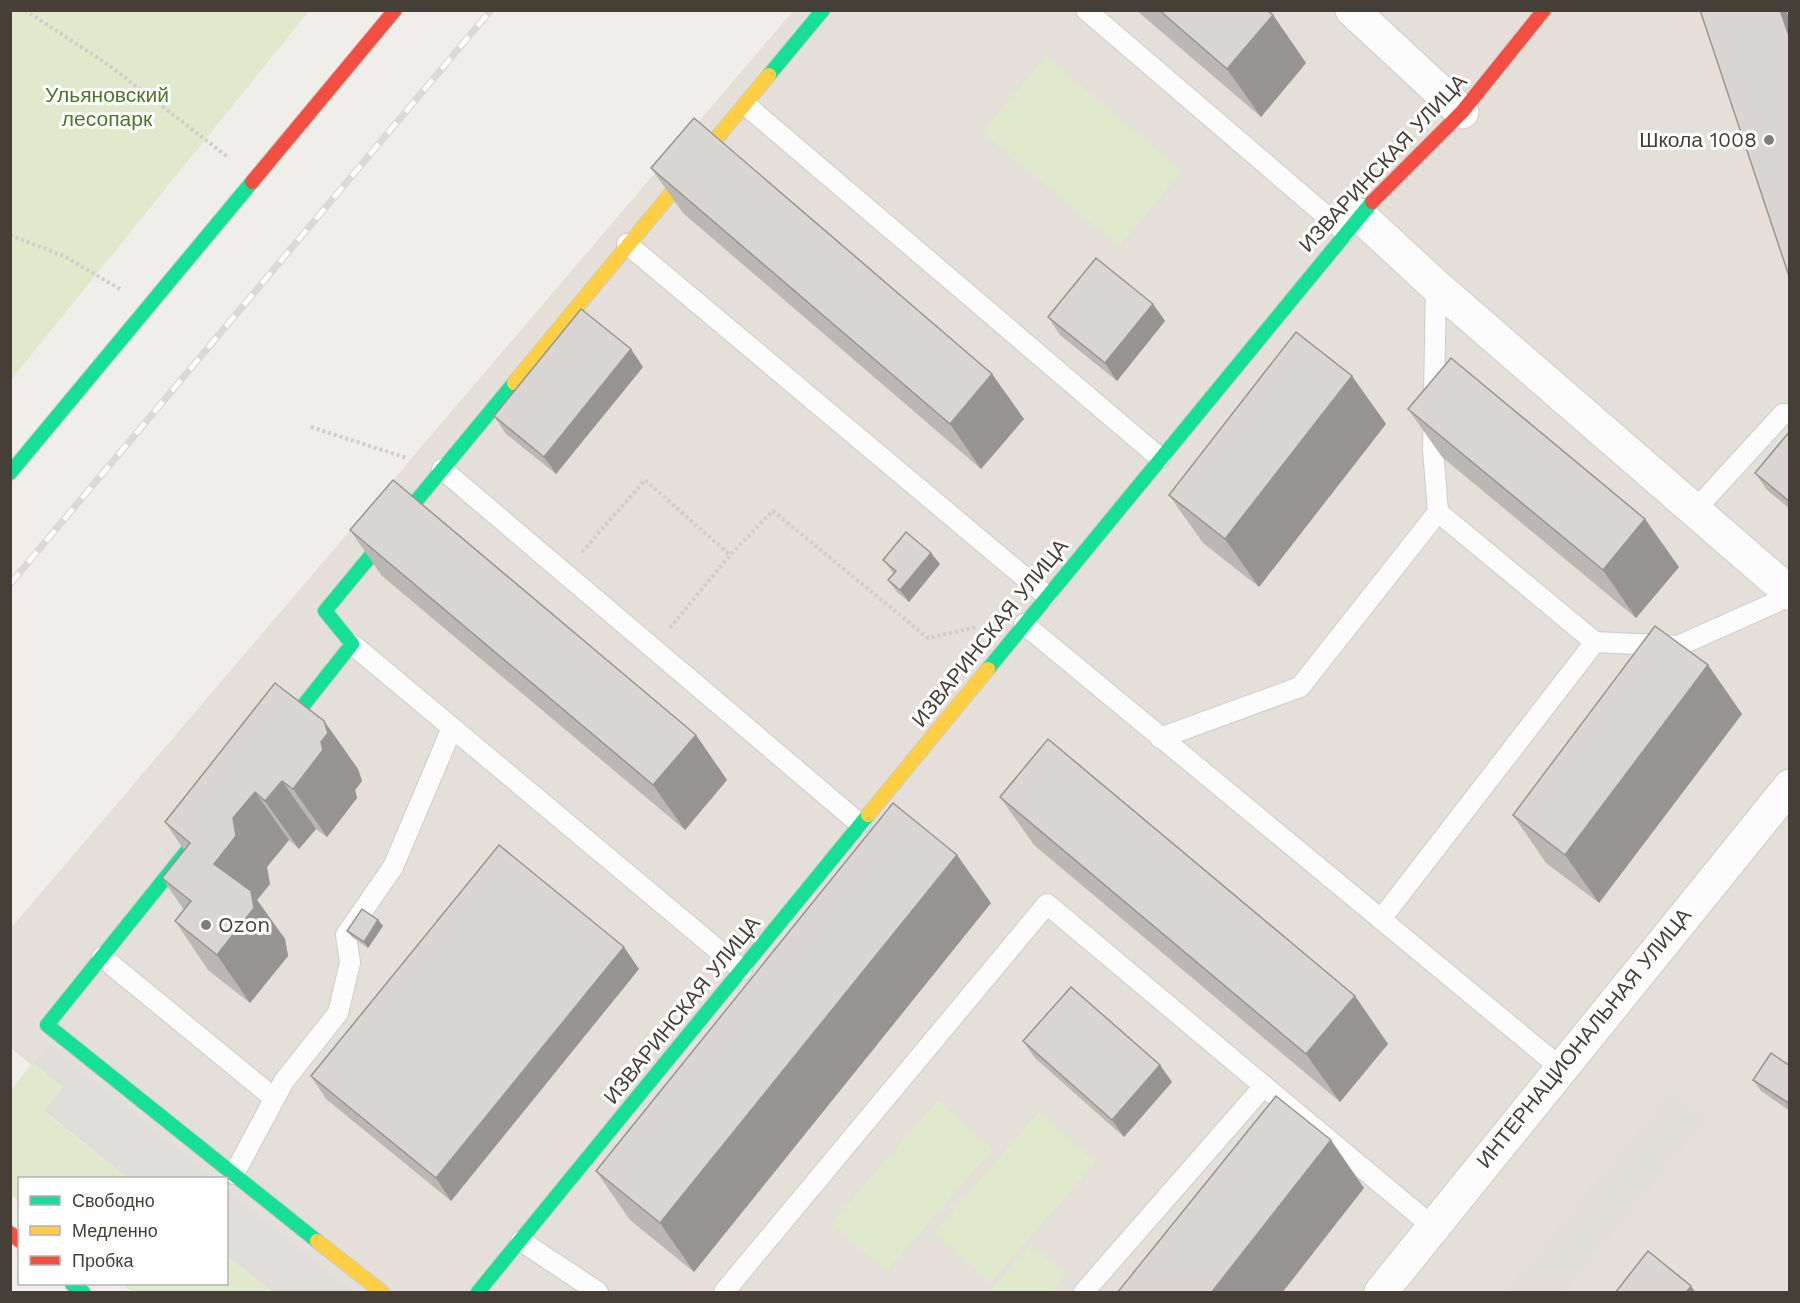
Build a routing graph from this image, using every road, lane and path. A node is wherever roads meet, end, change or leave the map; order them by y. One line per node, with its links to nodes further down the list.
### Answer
1 (25, 10): 9 (path)
2 (395, 10): 9 (street)
3 (824, 10): 7 (street)
4 (1086, 10): 10 (lane)
5 (1352, 10): 8 (street)
6 (1544, 10): 8 (street, ИЗВАРИНСКАЯ УЛИЦА)
7 (747, 105): 12 (street); 17 (lane)
8 (1462, 112): 10 (street, ИЗВАРИНСКАЯ УЛИЦА)
9 (256, 179): 14 (street)
10 (1352, 223): 13 (street); 17 (street, ИЗВАРИНСКАЯ УЛИЦА)
11 (10, 235): 14 (path)
12 (627, 244): 18 (street); 25 (lane)
13 (1436, 286): 20 (street); 21 (lane)
14 (149, 306): 19 (street)
15 (1790, 414): 20 (lane)
16 (311, 427): 18 (path)
17 (1160, 458): 25 (street, ИЗВАРИНСКАЯ УЛИЦА)
18 (442, 469): 23 (lane); 28 (street)
19 (10, 473)
20 (1695, 510): 24 (street)
21 (1438, 512): 27 (lane); 31 (lane)
22 (730, 555): 23 (path); 26 (path); 29 (path)
23 (564, 573): 29 (lane)
24 (1790, 594): 27 (lane)
25 (1047, 596): 26 (street, ИЗВАРИНСКАЯ УЛИЦА)
26 (1029, 619): 31 (lane); 34 (street, ИЗВАРИНСКАЯ УЛИЦА)
27 (1595, 642): 36 (lane)
28 (352, 644): 30 (lane); 32 (street)
29 (653, 649): 34 (lane)
30 (452, 728): 38 (lane); 41 (lane)
31 (1160, 738): 36 (lane)
32 (264, 754)
33 (1790, 786): 39 (street, ИНТЕРНАЦИОНАЛЬНАЯ УЛИЦА)
34 (860, 824): 38 (street, ИЗВАРИНСКАЯ УЛИЦА)
35 (198, 837): 37 (street)
36 (1381, 920): 39 (lane)
37 (102, 957): 41 (lane); 42 (street)
38 (742, 970): 44 (street, ИЗВАРИНСКАЯ УЛИЦА)
39 (1561, 1068): 43 (street, ИНТЕРНАЦИОНАЛЬНАЯ УЛИЦА)
40 (1264, 1086): 43 (lane); 48 (lane); 49 (lane)
41 (274, 1098): 42 (lane)
42 (234, 1174): 45 (street)
43 (1432, 1226): 50 (street, ИНТЕРНАЦИОНАЛЬНАЯ УЛИЦА)
44 (521, 1241): 46 (street, ИЗВАРИНСКАЯ УЛИЦА); 47 (lane)
45 (382, 1293)
46 (478, 1293)
47 (598, 1293)
48 (724, 1293)
49 (1084, 1293)
50 (1381, 1293)

